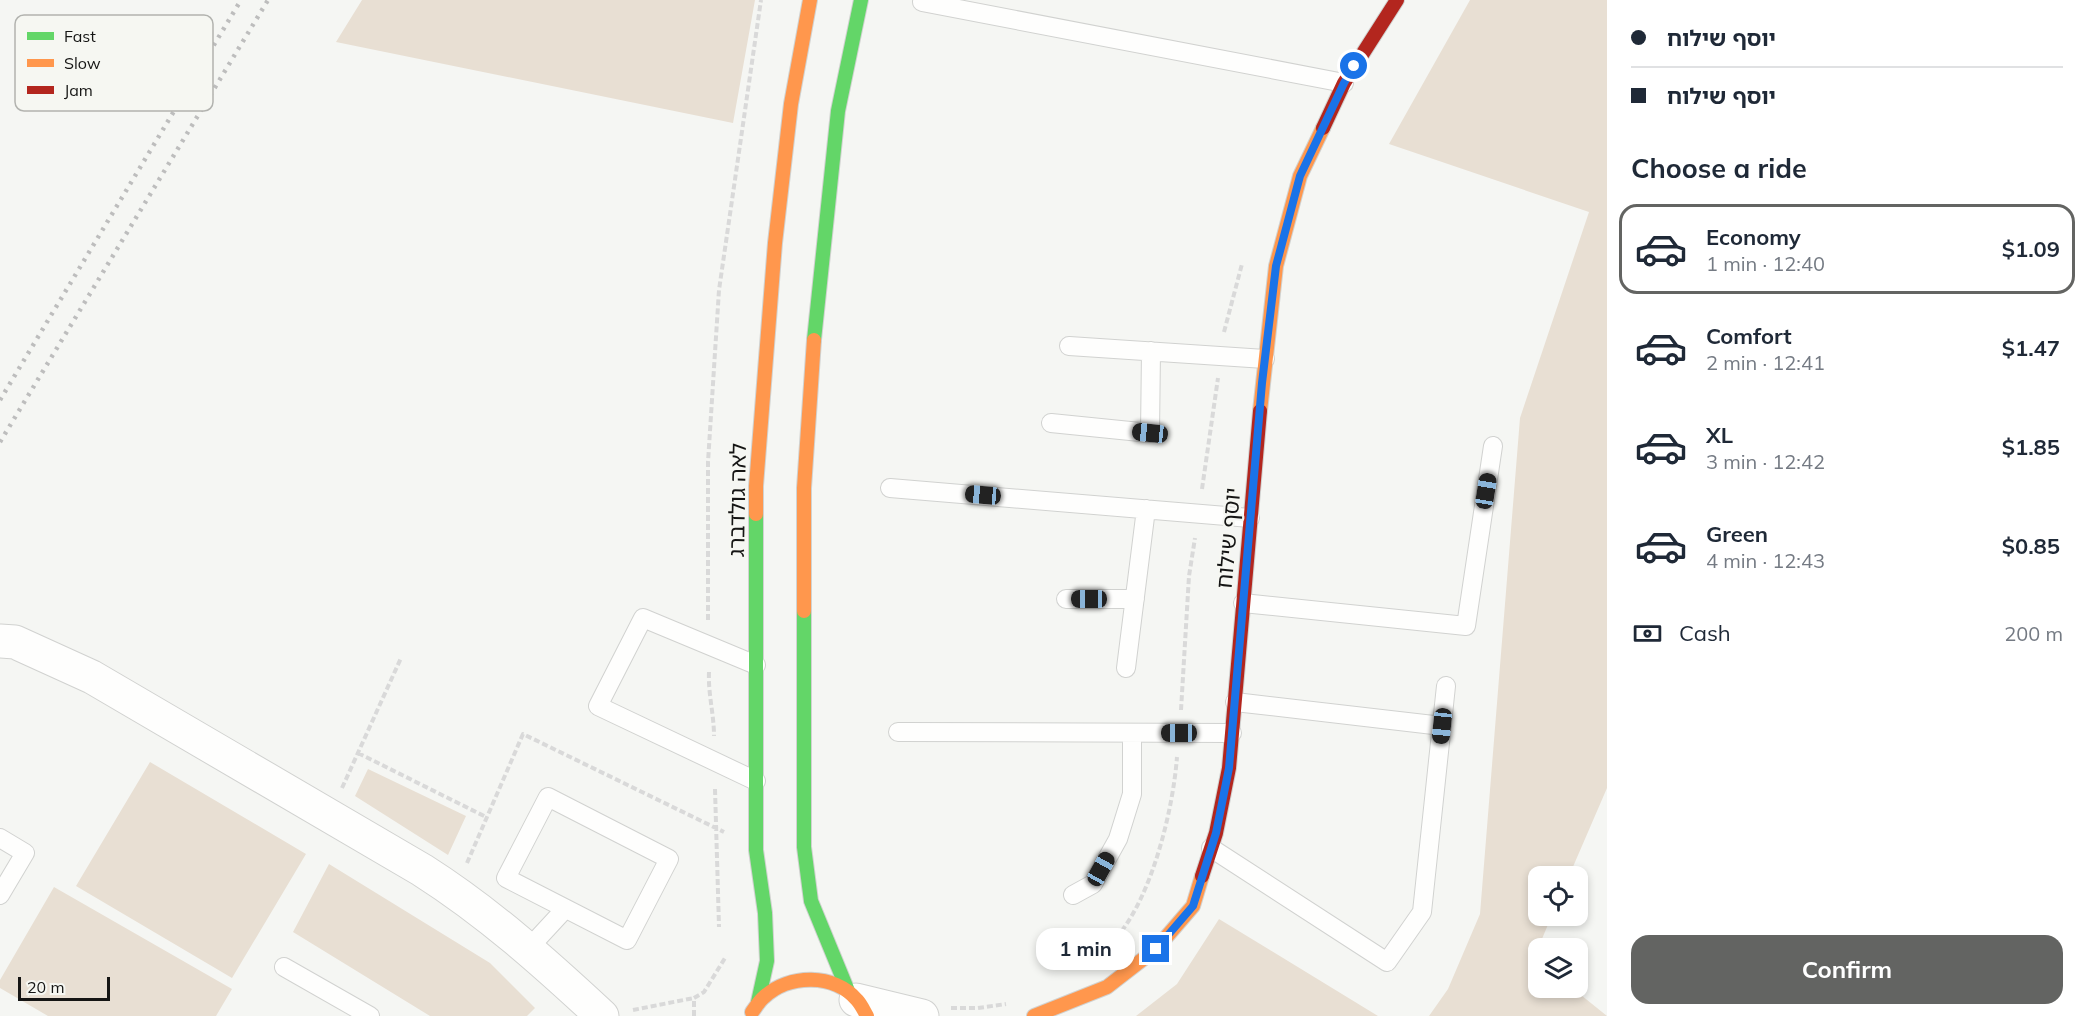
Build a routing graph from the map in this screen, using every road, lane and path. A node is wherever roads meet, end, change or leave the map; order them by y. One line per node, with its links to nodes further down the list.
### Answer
1 (760, 0): 19 (path)
2 (810, 0): 21 (street, לאה גולדברג)
3 (861, 0): 44 (street)
4 (1397, 0): 6 (street, יוסף שילוח)
5 (922, 2): 6 (lane)
6 (1344, 83): 9 (street, יוסף שילוח)
7 (1069, 346): 8 (lane)
8 (1151, 351): 9 (lane); 10 (lane)
9 (1265, 359): 14 (street, יוסף שילוח)
10 (1052, 423)
11 (1493, 446): 17 (lane)
12 (890, 488): 13 (lane)
13 (1146, 509): 14 (lane); 16 (lane)
14 (1250, 518): 17 (street, יוסף שילוח)
15 (1065, 599): 16 (lane)
16 (1135, 599): 22 (lane)
17 (1243, 603): 24 (street, יוסף שילוח)
18 (0, 641): 32 (street)
19 (708, 646): 21 (lane); 30 (path); 30 (lane)
20 (400, 658): 29 (path)
21 (756, 665): 31 (street, לאה גולדברג)
22 (1126, 668)
23 (1446, 686): 25 (lane)
24 (1235, 702): 25 (lane); 28 (street, יוסף שילוח)
25 (1442, 726): 35 (lane)
26 (898, 732): 27 (lane)
27 (1132, 733): 28 (lane); 37 (lane)
28 (1232, 733): 35 (street, יוסף שילוח)
29 (358, 753): 32 (path); 33 (path)
30 (714, 763): 31 (lane); 39 (path)
31 (756, 781): 45 (street, לאה גולדברג)
32 (329, 816): 40 (street)
33 (486, 817)
34 (0, 838): 36 (lane)
35 (1211, 848): 50 (street, יוסף שילוח)
36 (0, 895)
37 (1073, 895)
38 (565, 909): 38 (lane); 40 (lane)
39 (719, 927)
40 (528, 950): 46 (street)
41 (724, 958): 43 (path)
42 (284, 967): 47 (lane)
43 (694, 998): 46 (path); 48 (path)
44 (857, 1002): 45 (street); 49 (street)
45 (751, 1012)
46 (613, 1014)
47 (370, 1016)
48 (694, 1016)
49 (922, 1016)
50 (1034, 1016)

